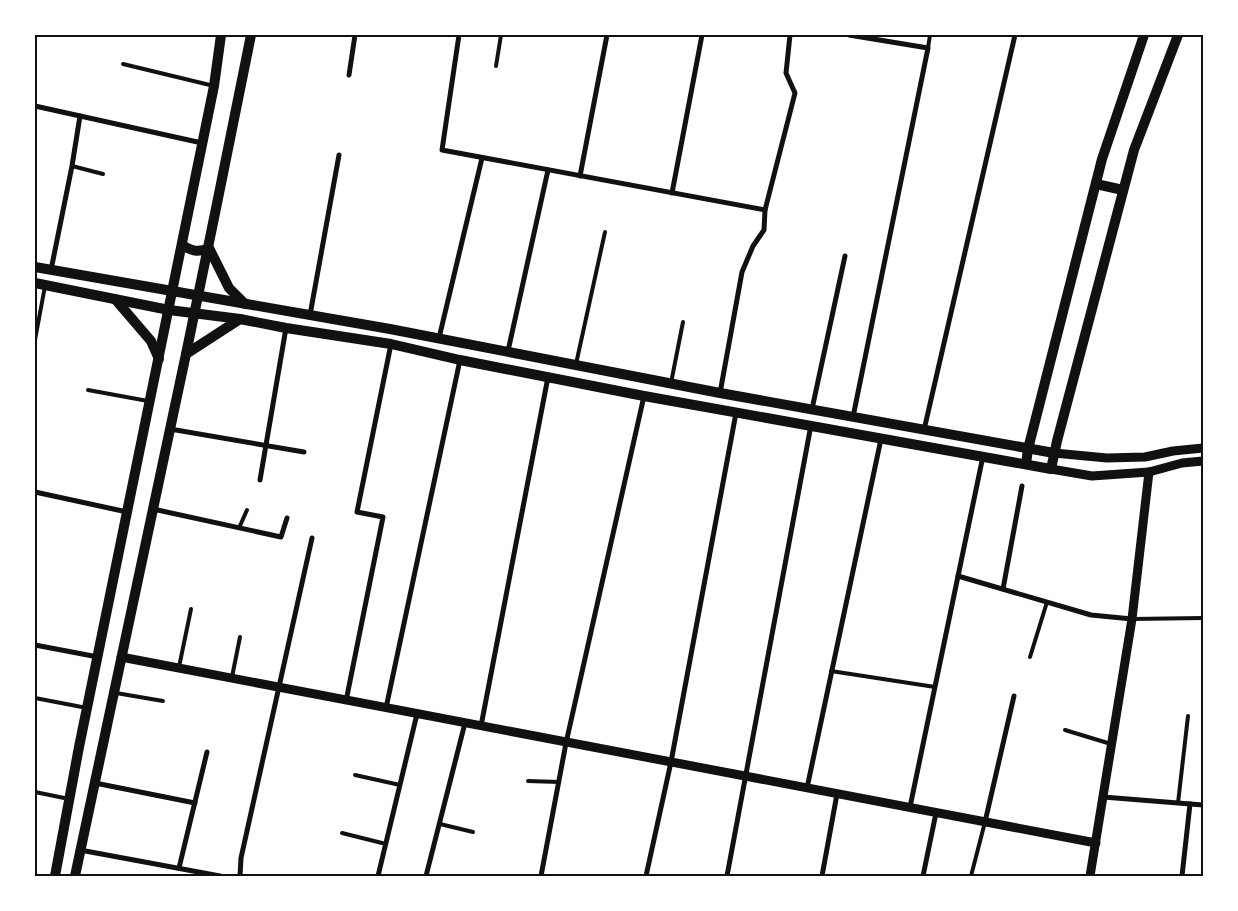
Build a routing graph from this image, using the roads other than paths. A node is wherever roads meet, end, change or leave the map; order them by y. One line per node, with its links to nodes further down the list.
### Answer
1 (221, 35): 18 (main road)
2 (251, 35): 34 (main road)
3 (355, 35): 17 (street)
4 (459, 35): 23 (street)
5 (501, 35): 16 (lane)
6 (607, 35): 27 (street)
7 (702, 35): 30 (street)
8 (790, 35): 31 (street)
9 (849, 35): 14 (street)
10 (930, 35): 14 (lane)
11 (1015, 35): 70 (street)
12 (1144, 35): 28 (main road)
13 (1178, 35): 29 (main road)
14 (928, 48): 67 (street)
15 (124, 64): 18 (lane)
16 (496, 66)
17 (349, 76)
18 (214, 86): 21 (main road)
19 (35, 106): 20 (street)
20 (80, 116): 21 (street); 24 (street)
21 (202, 143): 33 (main road)
22 (339, 155): 46 (street)
23 (482, 158): 25 (street); 51 (street)
24 (72, 166): 26 (lane); 37 (street)
25 (548, 170): 27 (street); 54 (street)
26 (103, 174)
27 (580, 176): 30 (street)
28 (1096, 184): 29 (main road); 74 (main road)
29 (1123, 190): 76 (main road)
30 (672, 193): 31 (street)
31 (765, 210): 62 (street)
32 (605, 232): 58 (lane)
33 (182, 245): 34 (main road); 39 (main road)
34 (209, 248): 40 (main road); 42 (main road)
35 (845, 256): 65 (street)
36 (35, 267): 37 (main road)
37 (51, 270): 39 (main road)
38 (40, 284): 41 (main road); 52 (lane)
39 (173, 291): 40 (main road); 44 (main road)
40 (197, 295): 42 (main road); 45 (main road)
41 (115, 299): 44 (main road); 56 (main road)
42 (246, 304): 43 (main road)
43 (265, 308): 46 (main road); 49 (main road)
44 (169, 310): 45 (main road); 56 (main road)
45 (194, 313): 47 (main road); 55 (main road)
46 (310, 316): 51 (main road)
47 (240, 319): 49 (main road); 55 (main road)
48 (683, 322): 60 (lane)
49 (263, 324): 50 (main road)
50 (286, 328): 53 (main road); 72 (street)
51 (439, 338): 54 (main road)
52 (35, 340)
53 (391, 344): 57 (main road); 111 (street)
54 (508, 351): 58 (main road)
55 (186, 354): 69 (main road)
56 (159, 359): 64 (main road)
57 (460, 360): 59 (main road); 113 (street)
58 (576, 364): 60 (main road)
59 (548, 377): 63 (main road); 117 (street)
60 (671, 383): 62 (main road)
61 (88, 390): 64 (lane)
62 (720, 393): 65 (main road)
63 (644, 396): 66 (main road); 119 (street)
64 (150, 401): 87 (main road)
65 (812, 410): 67 (main road)
66 (736, 412): 68 (main road); 122 (street)
67 (853, 417): 70 (main road)
68 (811, 425): 71 (main road); 124 (street)
69 (170, 429): 72 (street); 85 (main road)
70 (924, 430): 74 (main road)
71 (881, 439): 77 (main road); 103 (street)
72 (266, 446): 75 (street); 82 (street)
73 (1203, 448): 76 (street)
74 (1028, 449): 76 (main road); 79 (main road)
75 (304, 452)
76 (1054, 453): 80 (main road)
77 (983, 456): 79 (main road); 91 (street)
78 (1203, 461): 81 (street)
79 (1026, 464): 80 (main road)
80 (1051, 469): 81 (street)
81 (1149, 472): 96 (street)
82 (260, 480)
83 (1022, 486): 92 (street)
84 (35, 492): 87 (street)
85 (153, 508): 89 (street); 100 (main road)
86 (248, 510): 89 (lane)
87 (127, 512): 99 (main road)
88 (287, 518): 89 (street)
89 (239, 528)
90 (312, 538): 106 (street)
91 (958, 576): 92 (street); 105 (street)
92 (1003, 589): 93 (street)
93 (1047, 602): 96 (street); 101 (lane)
94 (191, 609): 102 (lane)
95 (1203, 618): 96 (lane)
96 (1132, 619): 120 (street)
97 (240, 637): 104 (lane)
98 (35, 645): 99 (street)
99 (98, 656): 112 (main road)
100 (121, 657): 102 (street); 107 (main road)
101 (1030, 657)
102 (178, 669): 104 (street)
103 (831, 671): 105 (lane); 129 (street)
104 (232, 679): 106 (street)
105 (935, 687): 138 (street)
106 (279, 688): 111 (street); 152 (street)
107 (114, 692): 110 (lane); 127 (main road)
108 (1014, 696): 140 (street)
109 (35, 698): 112 (lane)
110 (163, 701)
111 (346, 701): 113 (street)
112 (87, 708): 133 (main road)
113 (386, 709): 114 (street)
114 (417, 714): 116 (street); 128 (street)
115 (1188, 716): 135 (lane)
116 (465, 723): 117 (street); 141 (street)
117 (481, 726): 119 (street)
118 (1065, 730): 120 (lane)
119 (566, 743): 122 (street); 126 (street)
120 (1112, 744): 132 (street)
121 (207, 752): 134 (street)
122 (670, 762): 124 (street); 156 (street)
123 (355, 776): 128 (lane)
124 (745, 776): 129 (street); 157 (street)
125 (528, 781): 126 (lane)
126 (559, 782): 155 (street)
127 (94, 783): 134 (street); 146 (main road)
128 (400, 785): 145 (street)
129 (807, 788): 131 (street)
130 (35, 792): 133 (lane)
131 (837, 794): 138 (street); 158 (street)
132 (1103, 797): 135 (street); 144 (street)
133 (69, 799): 149 (main road)
134 (195, 803): 147 (street)
135 (1178, 803): 136 (street)
136 (1190, 804): 137 (street); 162 (street)
137 (1203, 805)
138 (910, 808): 139 (street)
139 (936, 812): 140 (street); 159 (street)
140 (985, 822): 144 (street); 160 (lane)
141 (440, 824): 142 (lane); 154 (street)
142 (473, 832)
143 (342, 833): 145 (lane)
144 (1096, 843): 161 (street)
145 (386, 844): 153 (street)
146 (80, 850): 147 (street); 150 (main road)
147 (179, 868): 148 (street)
148 (195, 874): 151 (street)
149 (55, 876)
150 (75, 876)
151 (220, 876)
152 (240, 876)
153 (378, 876)
154 (426, 876)
155 (541, 876)
156 (646, 876)
157 (727, 876)
158 (822, 876)
159 (923, 876)
160 (971, 876)
161 (1090, 876)
162 (1182, 876)

